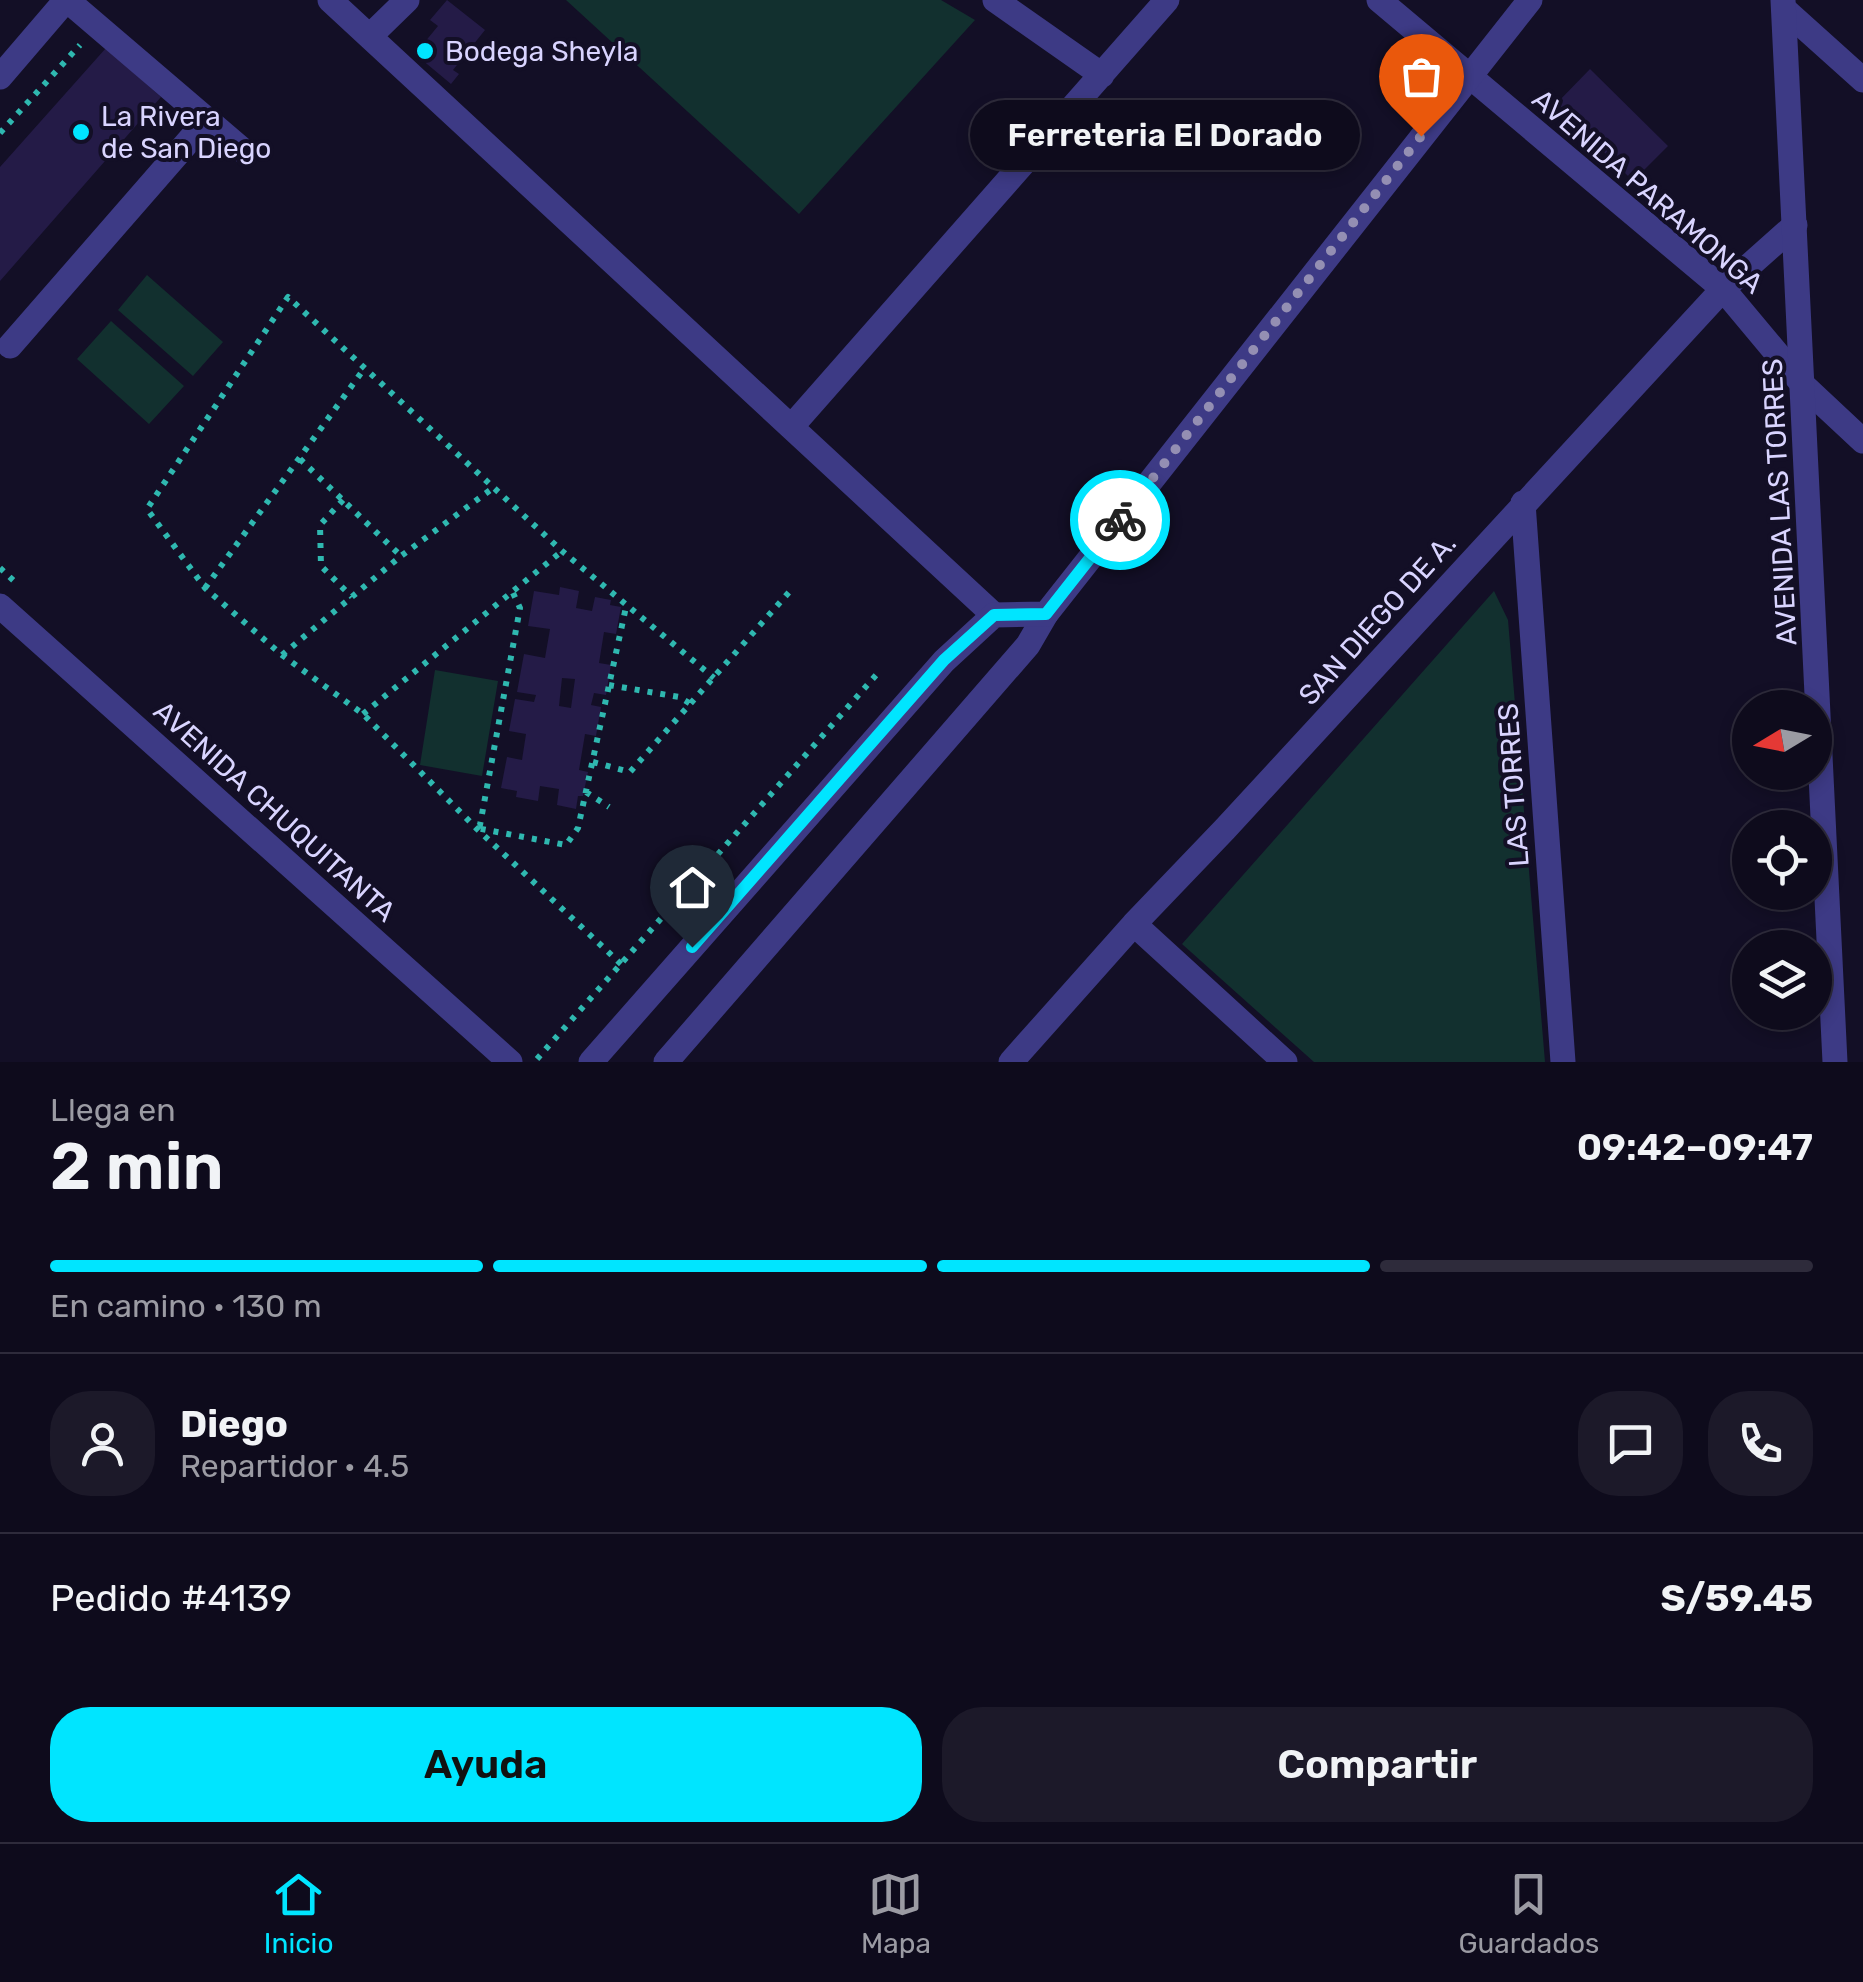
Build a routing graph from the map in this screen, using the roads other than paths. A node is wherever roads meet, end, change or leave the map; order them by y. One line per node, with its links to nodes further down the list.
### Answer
1 (66, 0): 12 (street); 14 (street)
2 (330, 0): 9 (street)
3 (408, 0): 9 (street)
4 (994, 0): 10 (street)
5 (1167, 0): 10 (street)
6 (1379, 0): 11 (street, AVENIDA PARAMONGA)
7 (1530, 0): 11 (street)
8 (1784, 4): 13 (street); 16 (street, AVENIDA LAS TORRES)
9 (370, 36): 20 (street)
10 (1102, 75): 20 (street)
11 (1468, 76): 17 (street, AVENIDA PARAMONGA); 24 (street)
12 (0, 78)
13 (1863, 80)
14 (207, 120): 15 (street); 18 (street)
15 (246, 153)
16 (1795, 225): 17 (street, SAN DIEGO DE A.); 19 (street, AVENIDA LAS TORRES)
17 (1723, 289): 19 (street, AVENIDA PARAMONGA); 22 (street, SAN DIEGO DE A.)
18 (10, 346)
19 (1804, 386): 21 (street, AVENIDA PARAMONGA); 33 (street, AVENIDA LAS TORRES)
20 (792, 426): 25 (street)
21 (1863, 441)
22 (1523, 503): 26 (street, SAN DIEGO DE A.); 32 (street, LAS TORRES)
23 (0, 606): 27 (street, AVENIDA CHUQUITANTA)
24 (1046, 614): 25 (street); 29 (street)
25 (994, 615): 28 (street)
26 (1134, 924): 30 (street, SAN DIEGO DE A.); 31 (street)
27 (510, 1062)
28 (590, 1062)
29 (666, 1062)
30 (1011, 1062)
31 (1285, 1062)
32 (1563, 1062)
33 (1835, 1062)

